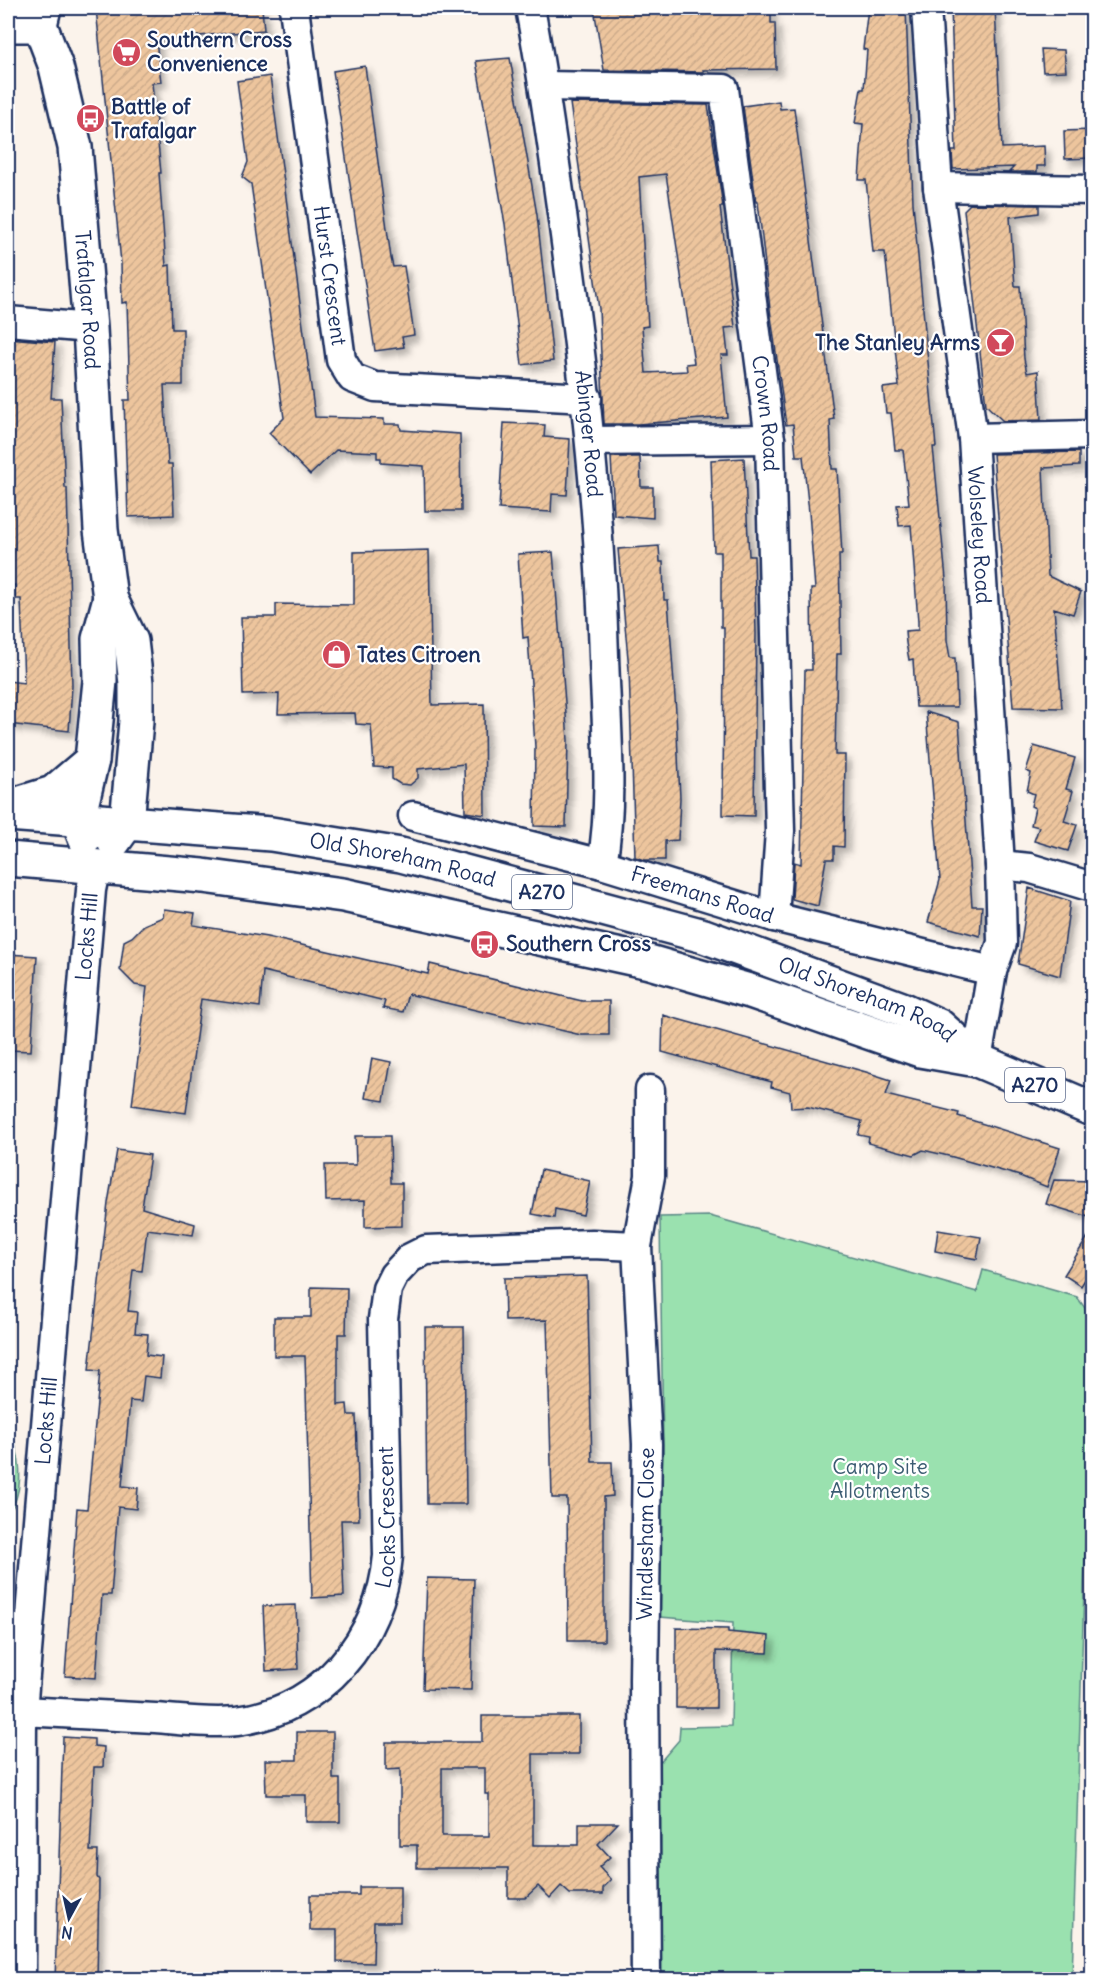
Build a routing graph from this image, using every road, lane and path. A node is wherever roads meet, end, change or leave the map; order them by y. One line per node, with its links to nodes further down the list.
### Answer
1 (294, 8): 11 (street, Hurst Crescent)
2 (530, 8): 6 (street, Abinger Road)
3 (926, 8): 7 (street, Wolseley Road)
4 (42, 16): 5 (main road); 10 (main road, Trafalgar Road)
5 (8, 26)
6 (544, 86): 11 (street, Abinger Road); 14 (street, Crown Road)
7 (938, 187): 8 (street); 13 (street, Wolseley Road)
8 (1092, 190)
9 (8, 321): 10 (street)
10 (90, 328): 16 (main road, Trafalgar Road)
11 (587, 398): 15 (street, Abinger Road)
12 (1092, 435): 13 (street)
13 (973, 438): 25 (street, Wolseley Road)
14 (770, 439): 15 (street); 28 (street, Crown Road)
15 (591, 441): 24 (street, Abinger Road)
16 (110, 598): 17 (main road, Trafalgar Road); 22 (main road, Trafalgar Road)
17 (92, 760): 18 (main road); 21 (main road, Trafalgar Road)
18 (8, 807)
19 (8, 814): 21 (main road, Old Shoreham Road / A270)
20 (413, 816): 24 (street, Freemans Road)
21 (78, 819): 22 (main road, Old Shoreham Road / A270); 26 (main road)
22 (127, 822): 26 (main road); 30 (main road, Old Shoreham Road / A270)
23 (8, 859): 26 (main road, Old Shoreham Road / A270)
24 (602, 864): 28 (street, Freemans Road)
25 (1000, 865): 27 (street); 29 (street, Wolseley Road)
26 (96, 866): 30 (main road, Old Shoreham Road / A270); 34 (street, Locks Hill)
27 (1092, 888)
28 (774, 917): 29 (street, Freemans Road)
29 (992, 971): 30 (street, Wolseley Road)
30 (978, 1060): 32 (main road, Old Shoreham Road / A270)
31 (650, 1090): 33 (street, Windlesham Close)
32 (1092, 1109)
33 (637, 1246): 34 (street, Locks Crescent); 36 (street, Windlesham Close)
34 (22, 1711): 35 (street, Locks Hill)
35 (21, 1980)
36 (646, 1980)

